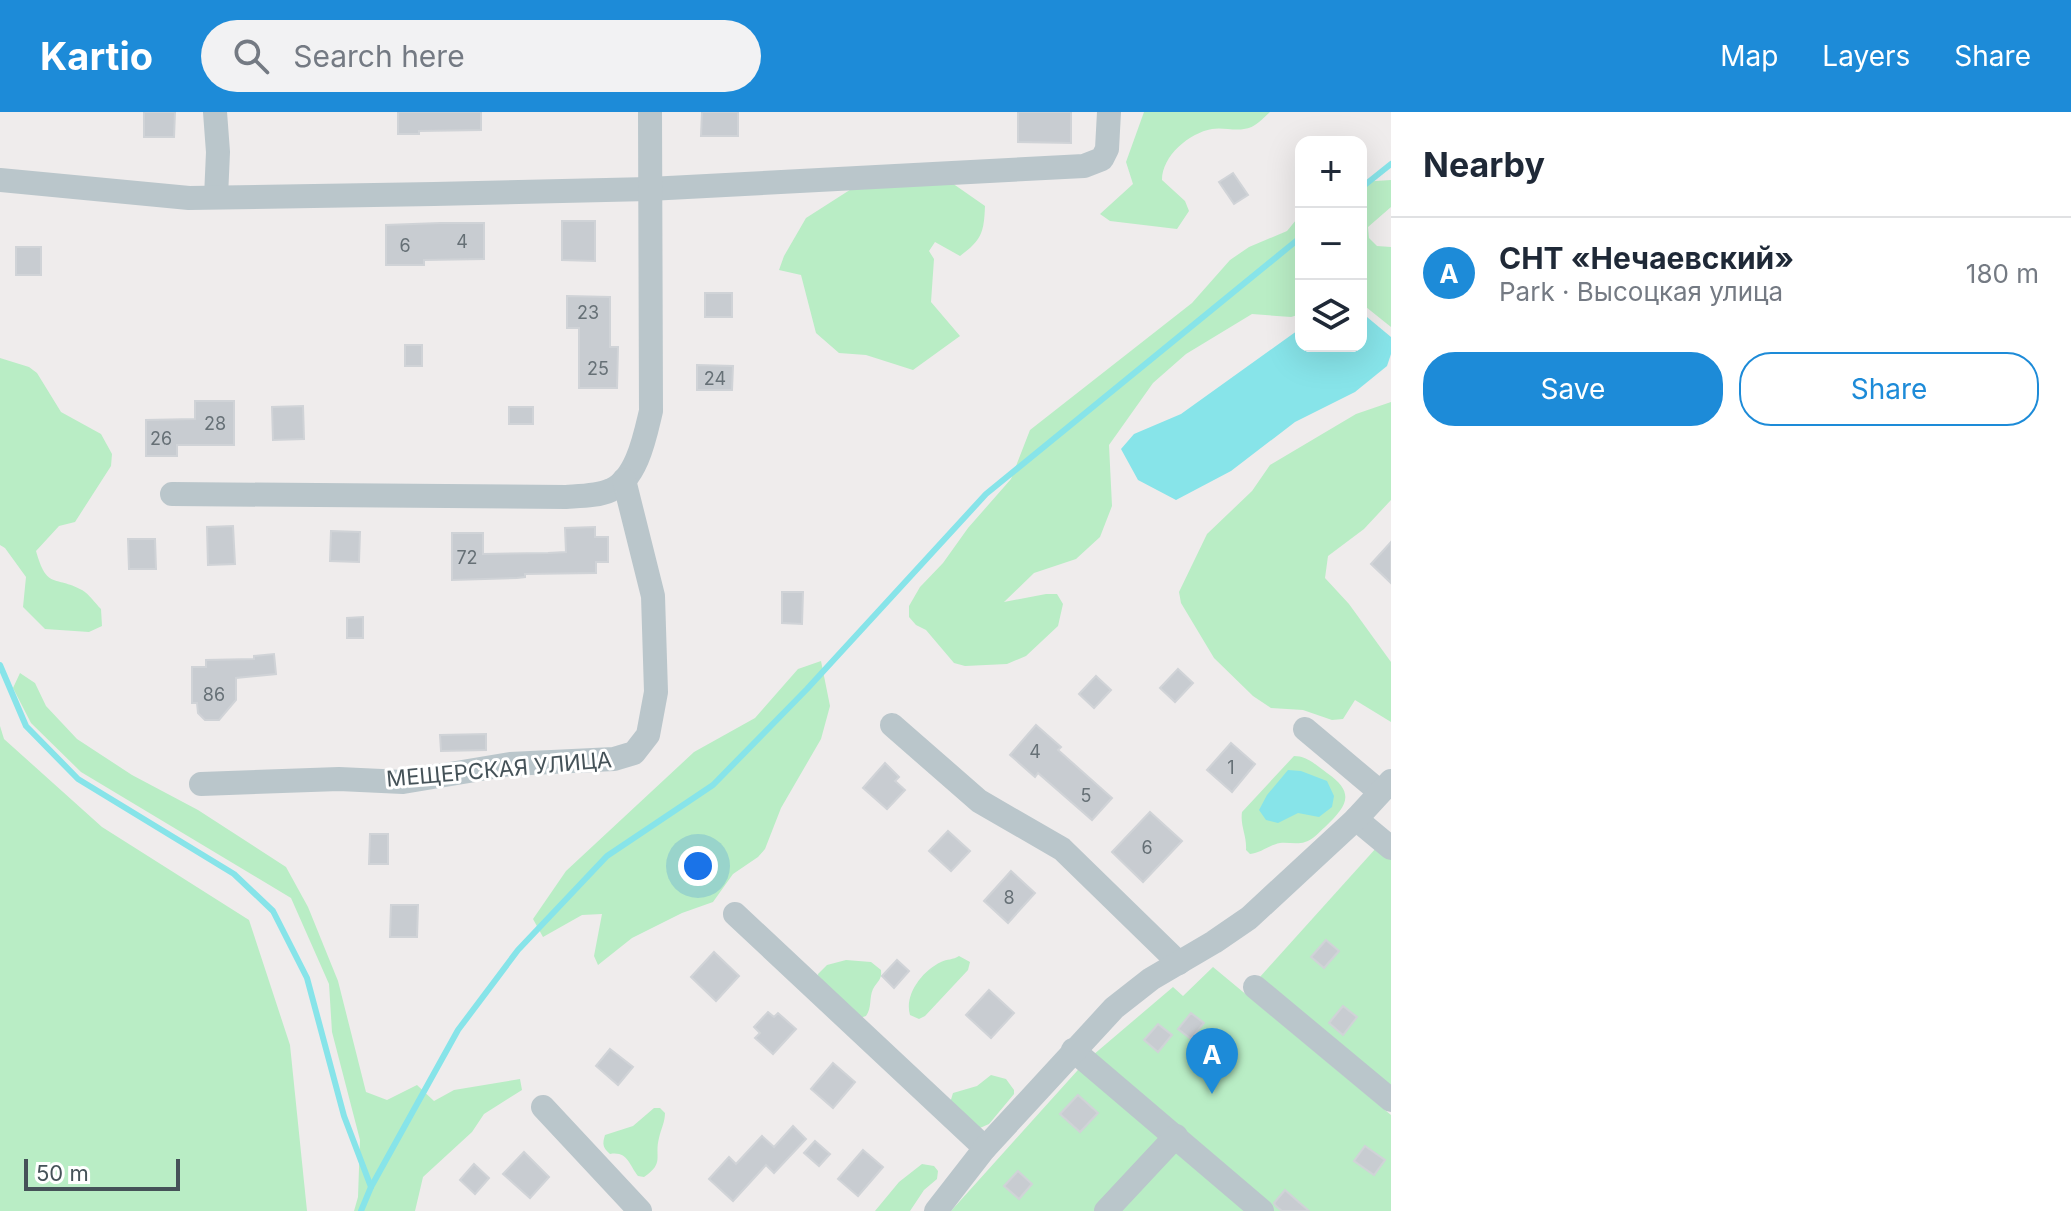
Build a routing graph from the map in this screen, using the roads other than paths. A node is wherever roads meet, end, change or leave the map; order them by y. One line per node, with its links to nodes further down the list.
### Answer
1 (215, 112): 6 (street)
2 (650, 112): 5 (street)
3 (1109, 112): 5 (street)
4 (0, 180): 6 (street)
5 (649, 189): 6 (street); 7 (street)
6 (216, 197)
7 (624, 480): 8 (street); 11 (street, МЕЩЕРСКАЯ УЛИЦА)
8 (172, 494)
9 (892, 725): 16 (street)
10 (1305, 729): 12 (street)
11 (201, 784)
12 (1386, 787): 13 (street)
13 (1356, 819): 14 (street); 16 (street)
14 (1391, 848)
15 (735, 914): 22 (street)
16 (1179, 963): 18 (street)
17 (1255, 987): 19 (street)
18 (1073, 1050): 21 (street); 22 (street)
19 (1391, 1100)
20 (543, 1107): 23 (street)
21 (1176, 1136): 25 (street); 26 (street)
22 (985, 1148): 24 (street)
23 (640, 1211)
24 (936, 1211)
25 (1106, 1211)
26 (1262, 1211)

